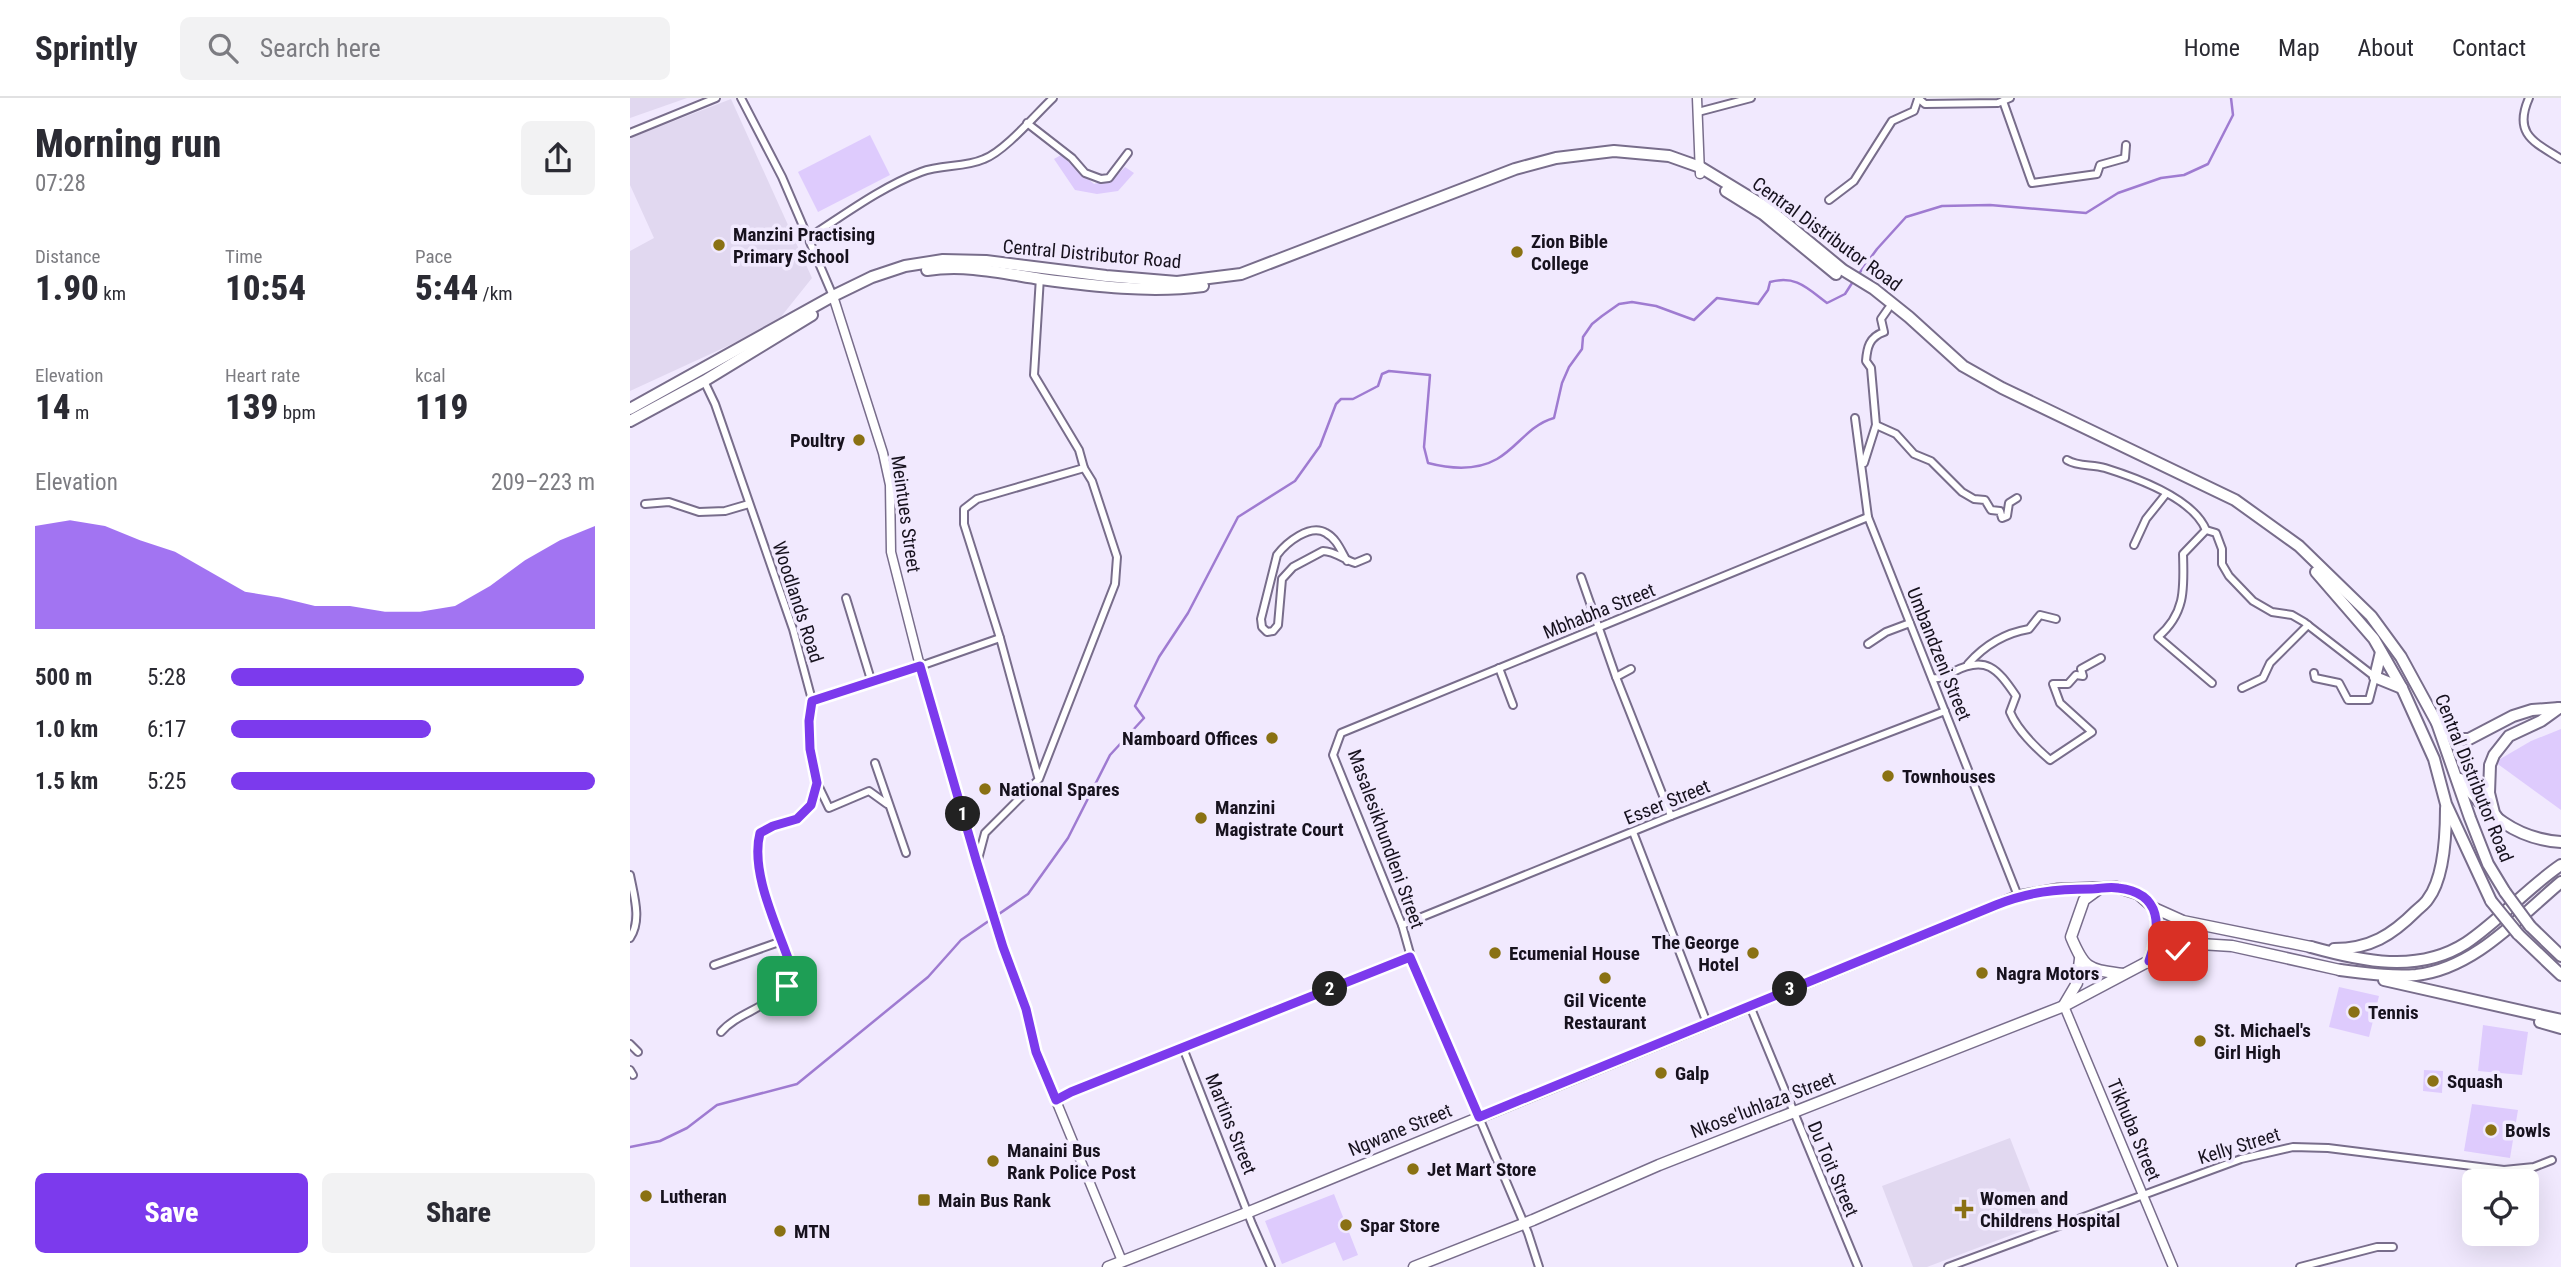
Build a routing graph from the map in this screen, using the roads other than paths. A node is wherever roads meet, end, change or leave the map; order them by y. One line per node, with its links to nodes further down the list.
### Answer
1 (716, 98): 12 (street)
2 (741, 98): 18 (street, Meintues Street)
3 (1053, 98): 11 (street)
4 (1697, 98): 10 (street)
5 (1751, 98): 10 (street)
6 (1918, 98): 9 (street); 17 (street)
7 (2010, 98): 9 (street)
8 (2529, 98): 15 (street)
9 (2003, 101): 13 (street)
10 (1698, 112): 16 (street)
11 (1027, 123): 14 (street); 18 (street)
12 (630, 132)
13 (2126, 145)
14 (1128, 153)
15 (2561, 159)
16 (1700, 170): 19 (highway, Central Distributor Road); 20 (highway, Central Distributor Road)
17 (1829, 200)
18 (808, 238): 21 (street, Meintues Street)
19 (1040, 274): 21 (highway, Central Distributor Road); 30 (street)
20 (1873, 293): 22 (highway, Central Distributor Road); 66 (highway, Central Distributor Road)
21 (835, 299): 23 (highway, Central Distributor Road); 24 (highway, Central Distributor Road); 50 (street, Meintues Street)
22 (1888, 309): 27 (street); 48 (highway, Central Distributor Road)
23 (704, 381): 26 (highway, Central Distributor Road); 34 (street, Woodlands Road)
24 (630, 409)
25 (1856, 418): 29 (street, Umbandzeni Street)
26 (630, 421)
27 (1876, 425): 29 (street); 32 (street)
28 (2067, 460): 31 (street)
29 (1863, 467): 35 (street, Umbandzeni Street)
30 (1084, 468): 46 (street); 70 (street)
31 (2165, 494): 36 (street); 37 (street)
32 (2017, 498)
33 (645, 504): 34 (street)
34 (750, 504): 62 (street, Woodlands Road)
35 (1868, 517): 43 (street, Umbandzeni Street); 45 (street, Mbhabha Street)
36 (2206, 530): 44 (street); 59 (street)
37 (2134, 545)
38 (1367, 558): 39 (street)
39 (1347, 561): 39 (street)
40 (1581, 577): 45 (street)
41 (846, 598): 58 (street)
42 (2056, 620): 51 (street)
43 (1910, 623): 47 (street); 57 (street, Umbandzeni Street)
44 (2308, 625): 56 (street); 60 (street)
45 (1599, 628): 52 (street, Mbhabha Street); 55 (street)
46 (1000, 638): 50 (street); 70 (street)
47 (1868, 644)
48 (2381, 652): 56 (highway); 61 (highway, Central Distributor Road)
49 (2101, 658): 51 (street)
50 (920, 666): 58 (street); 79 (street, Meintues Street)
51 (1966, 666): 57 (street)
52 (1499, 667): 63 (street); 67 (street, Mbhabha Street)
53 (1631, 669): 55 (street)
54 (2314, 673): 56 (street)
55 (1616, 677): 74 (street)
56 (2375, 677): 61 (highway)
57 (1932, 678): 65 (street, Umbandzeni Street)
58 (872, 683): 62 (street)
59 (2212, 683)
60 (2242, 688)
61 (2402, 688): 73 (highway, Central Distributor Road)
62 (812, 701): 71 (street, Woodlands Road)
63 (1513, 705)
64 (2560, 708): 66 (highway); 75 (highway)
65 (1945, 711): 74 (street, Esser Street); 84 (street, Umbandzeni Street)
66 (2437, 723): 69 (highway, Central Distributor Road)
67 (1341, 733): 86 (street, Masalesikhundleni Street)
68 (875, 762): 72 (street)
69 (2456, 775): 75 (highway); 90 (highway, Central Distributor Road, bridge)
70 (1039, 779): 79 (street)
71 (817, 783): 72 (street); 88 (street)
72 (887, 804): 78 (street)
73 (2446, 804): 89 (highway); 98 (highway, Central Distributor Road, bridge)
74 (1671, 816): 76 (street, Esser Street)
75 (2501, 823): 77 (highway)
76 (1633, 832): 86 (street, Esser Street); 104 (street)
77 (2561, 842)
78 (906, 853)
79 (977, 863): 110 (street, Meintues Street)
80 (2561, 865): 89 (highway)
81 (630, 876): 87 (street)
82 (2561, 882): 96 (highway)
83 (2099, 889): 84 (main road, Ngwane Street); 85 (main road); 92 (main road)
84 (2018, 896): 101 (main road, Ngwane Street)
85 (2154, 908): 89 (main road); 93 (main road)
86 (1402, 925): 91 (street, Masalesikhundleni Street)
87 (630, 938)
88 (782, 941): 94 (street); 95 (street)
89 (2311, 947)
90 (2561, 956)
91 (1410, 957): 108 (street); 112 (street, Masalesikhundleni Street)
92 (2080, 959): 97 (main road); 102 (main road)
93 (2149, 961): 96 (main road); 97 (main road)
94 (714, 965)
95 (788, 970): 99 (street); 99 (street)
96 (2340, 970): 100 (highway)
97 (2124, 974): 102 (main road, Nkose'luhlaza Street)
98 (2561, 975)
99 (783, 986): 106 (street)
100 (2421, 988): 103 (highway); 105 (highway)
101 (1750, 1006): 104 (main road, Ngwane Street); 111 (street, Du Toit Street)
102 (2064, 1006): 111 (main road, Nkose'luhlaza Street); 114 (street, Tikhuba Street)
103 (2561, 1020)
104 (1707, 1023): 112 (main road, Ngwane Street)
105 (2561, 1028)
106 (721, 1032)
107 (630, 1044): 109 (street)
108 (1184, 1048): 110 (street); 115 (street, Martins Street)
109 (638, 1052)
110 (1056, 1100): 118 (street, Meintues Street)
111 (1792, 1112): 116 (main road, Nkose'luhlaza Street); 123 (street, Du Toit Street)
112 (1479, 1117): 115 (main road, Ngwane Street); 116 (street, Masalesikhundleni Street)
113 (2552, 1160): 114 (street, Kelly Street)
114 (2144, 1195): 124 (street, Kelly Street); 125 (street, Tikhuba Street)
115 (1249, 1212): 118 (main road, Ngwane Street); 120 (street, Martins Street)
116 (1522, 1223): 121 (main road, Nkose'luhlaza Street); 122 (street, Masalesikhundleni Street)
117 (2393, 1247): 126 (street)
118 (1122, 1261): 119 (main road, Ngwane Street)
119 (1108, 1267)
120 (1271, 1267)
121 (1414, 1267)
122 (1539, 1267)
123 (1858, 1267)
124 (1948, 1267)
125 (2173, 1267)
126 (2300, 1267)

